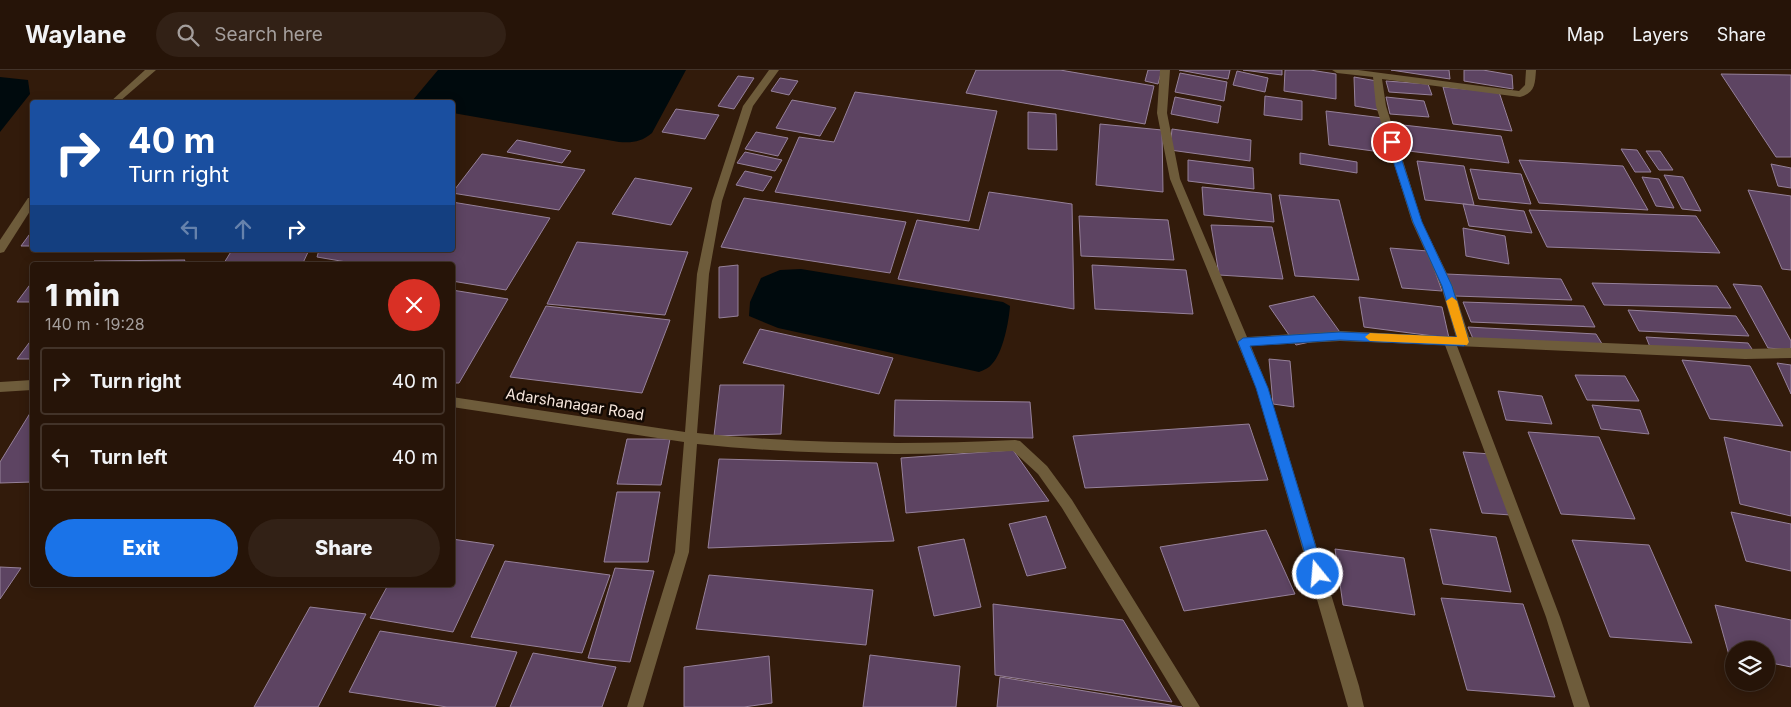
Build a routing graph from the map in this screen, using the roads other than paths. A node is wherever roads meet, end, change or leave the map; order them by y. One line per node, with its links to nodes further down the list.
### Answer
1 (151, 70): 7 (street)
2 (774, 70): 17 (street)
3 (1165, 70): 11 (street)
4 (1337, 70): 6 (street)
5 (1531, 70): 6 (street)
6 (1377, 75): 12 (street)
7 (116, 100)
8 (30, 204): 9 (street)
9 (0, 249)
10 (1449, 341): 11 (street); 12 (street); 21 (street)
11 (1243, 342): 20 (street)
12 (1464, 342): 13 (street)
13 (1791, 353)
14 (30, 384): 15 (street)
15 (0, 387)
16 (455, 402): 17 (street, Adarshanagar Road)
17 (692, 438): 18 (street); 19 (street, Adarshanagar Road)
18 (635, 707)
19 (1192, 707)
20 (1356, 707)
21 (1582, 707)

